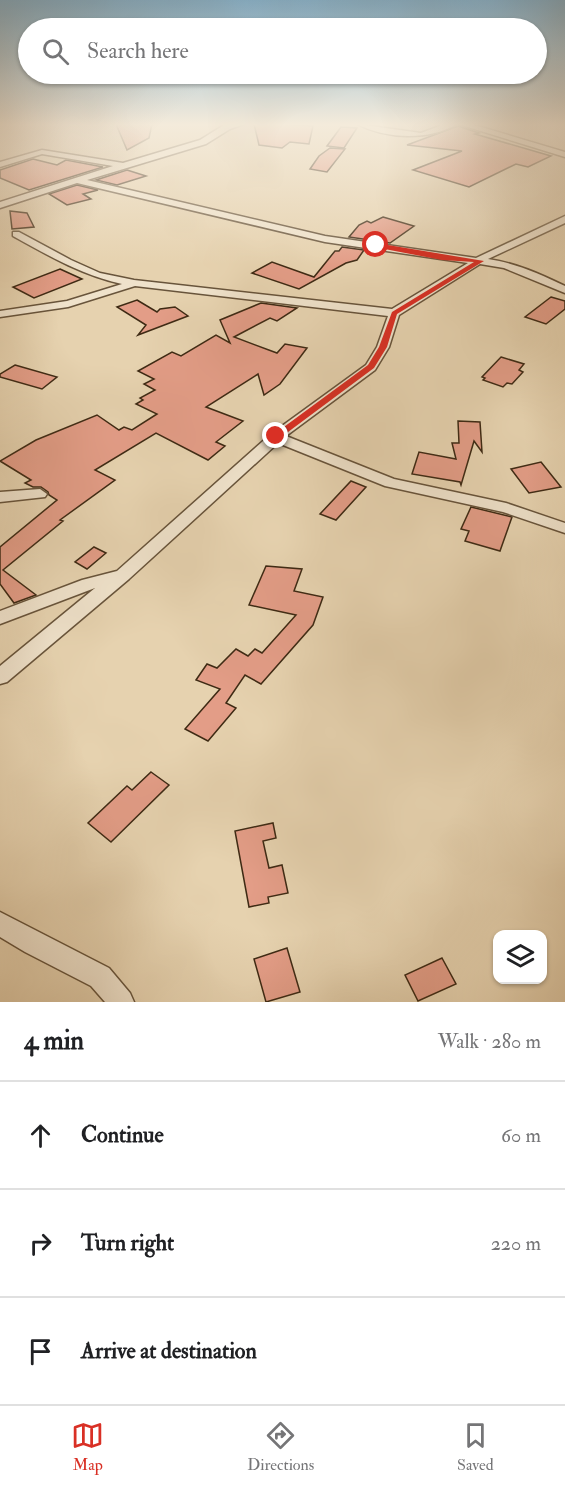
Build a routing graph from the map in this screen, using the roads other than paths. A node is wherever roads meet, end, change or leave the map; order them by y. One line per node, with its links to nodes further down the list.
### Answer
1 (108, 171): 2 (street)
2 (80, 181): 3 (street); 8 (street)
3 (0, 205)
4 (565, 219): 5 (street)
5 (546, 228): 6 (street); 8 (street)
6 (565, 232)
7 (15, 234): 9 (street)
8 (481, 261): 10 (street); 11 (street)
9 (134, 282): 11 (street); 12 (street)
10 (565, 290)
11 (394, 313): 13 (street)
12 (0, 314)
13 (276, 436): 16 (street); 17 (street)
14 (40, 494): 15 (street)
15 (0, 497)
16 (565, 528)
17 (123, 574): 18 (street); 19 (street)
18 (0, 618)
19 (0, 677)
20 (0, 924): 21 (street)
21 (121, 1002)

